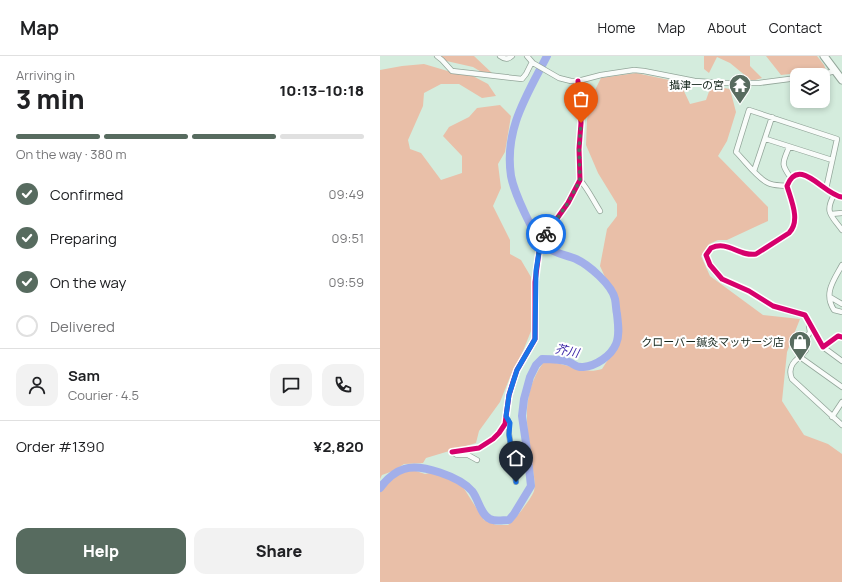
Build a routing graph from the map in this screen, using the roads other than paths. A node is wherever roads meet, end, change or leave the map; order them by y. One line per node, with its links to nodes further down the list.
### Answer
1 (437, 56): 6 (street)
2 (500, 56): 3 (street)
3 (512, 56)
4 (527, 56): 6 (street)
5 (824, 56): 7 (main road)
6 (532, 62): 11 (street)
7 (835, 72): 8 (street); 10 (main road)
8 (830, 73)
9 (790, 79): 11 (street)
10 (842, 80)
11 (578, 81): 18 (street)
12 (772, 117): 13 (street); 15 (street); 16 (street)
13 (766, 139): 14 (street); 16 (street)
14 (789, 147): 15 (street); 17 (street)
15 (832, 160): 20 (street)
16 (754, 171): 19 (street)
17 (791, 178): 19 (street); 20 (street)
18 (580, 180): 23 (street); 40 (street)
19 (787, 186): 33 (street)
20 (826, 189): 21 (street)
21 (834, 195): 22 (street); 25 (street)
22 (842, 196)
23 (600, 211)
24 (842, 213): 25 (street)
25 (831, 214): 26 (street)
26 (842, 230)
27 (842, 265): 28 (street)
28 (837, 275): 29 (street); 30 (street)
29 (842, 278)
30 (830, 297): 31 (street); 32 (street)
31 (842, 304)
32 (842, 312)
33 (809, 324): 35 (street); 36 (street)
34 (842, 337): 35 (street)
35 (824, 347): 37 (street)
36 (800, 357): 38 (street); 41 (street)
37 (842, 362)
38 (842, 387)
39 (842, 402): 41 (street)
40 (506, 416): 43 (street); 44 (street)
41 (832, 417): 42 (street)
42 (842, 425)
43 (477, 460)
44 (516, 482)

